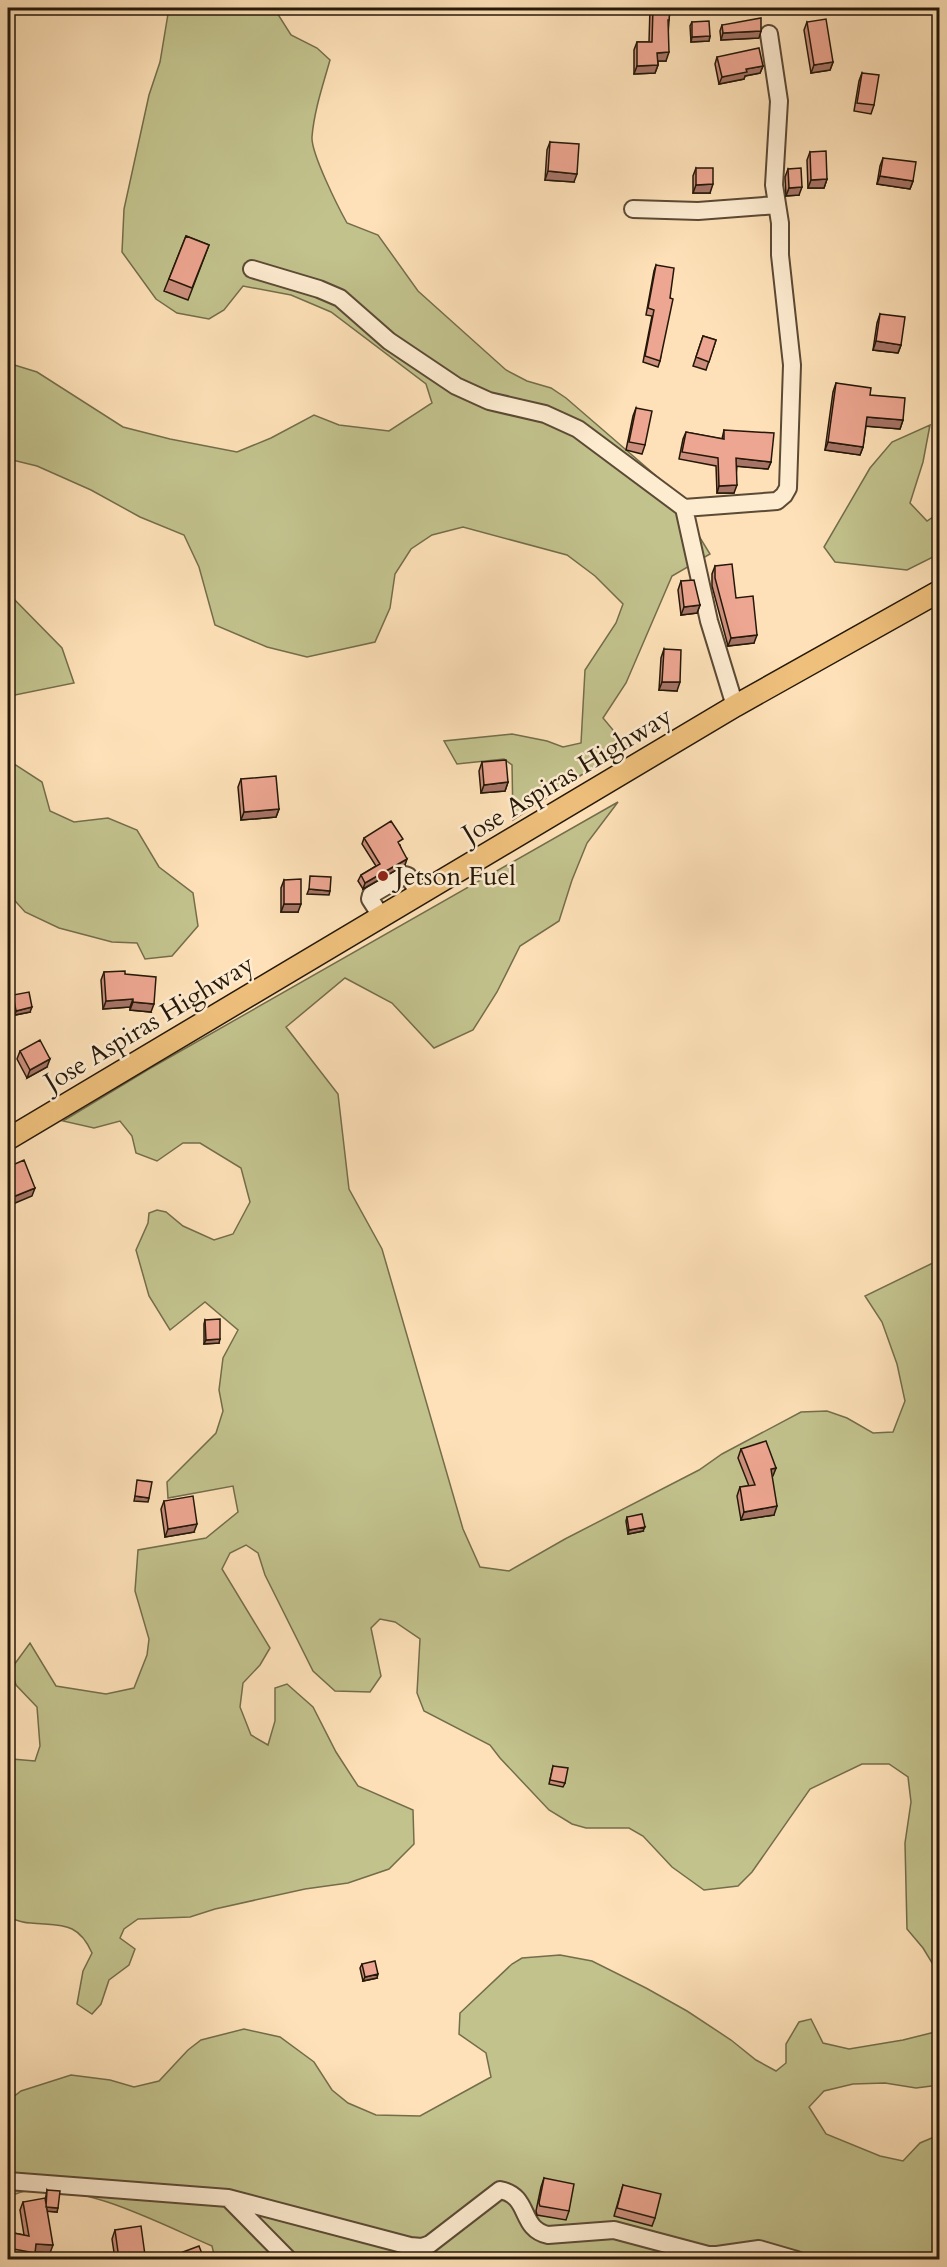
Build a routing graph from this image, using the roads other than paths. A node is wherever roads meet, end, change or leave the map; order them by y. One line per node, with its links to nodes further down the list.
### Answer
1 (769, 34): 2 (street)
2 (777, 206): 3 (street); 5 (street)
3 (633, 209)
4 (252, 269): 5 (street)
5 (684, 508): 7 (street)
6 (939, 591): 7 (main road, Jose Aspiras Highway)
7 (735, 706): 8 (main road, Jose Aspiras Highway)
8 (8, 1139)
9 (8, 2181): 10 (street)
10 (228, 2198): 11 (street); 12 (street)
11 (289, 2259)
12 (797, 2259)

